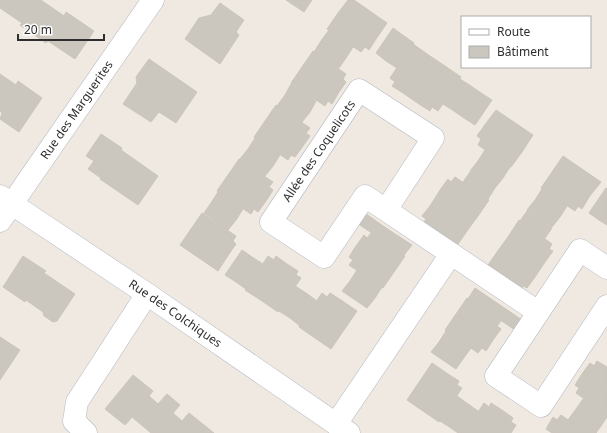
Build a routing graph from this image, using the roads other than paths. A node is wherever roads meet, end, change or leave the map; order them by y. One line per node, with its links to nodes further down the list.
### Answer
1 (153, 0): 2 (street, Rue des Marguerites)
2 (4, 207): 6 (street, Rue des Colchiques)
3 (386, 210): 3 (street, Allée des Coquelicots); 4 (street, Allée des Coquelicots)
4 (451, 254): 8 (street, Allée des Coquelicots); 9 (street)
5 (607, 268): 8 (street)
6 (148, 294): 9 (street, Rue des Colchiques); 10 (street)
7 (607, 306): 8 (street)
8 (538, 312)
9 (343, 428)
10 (86, 433)

